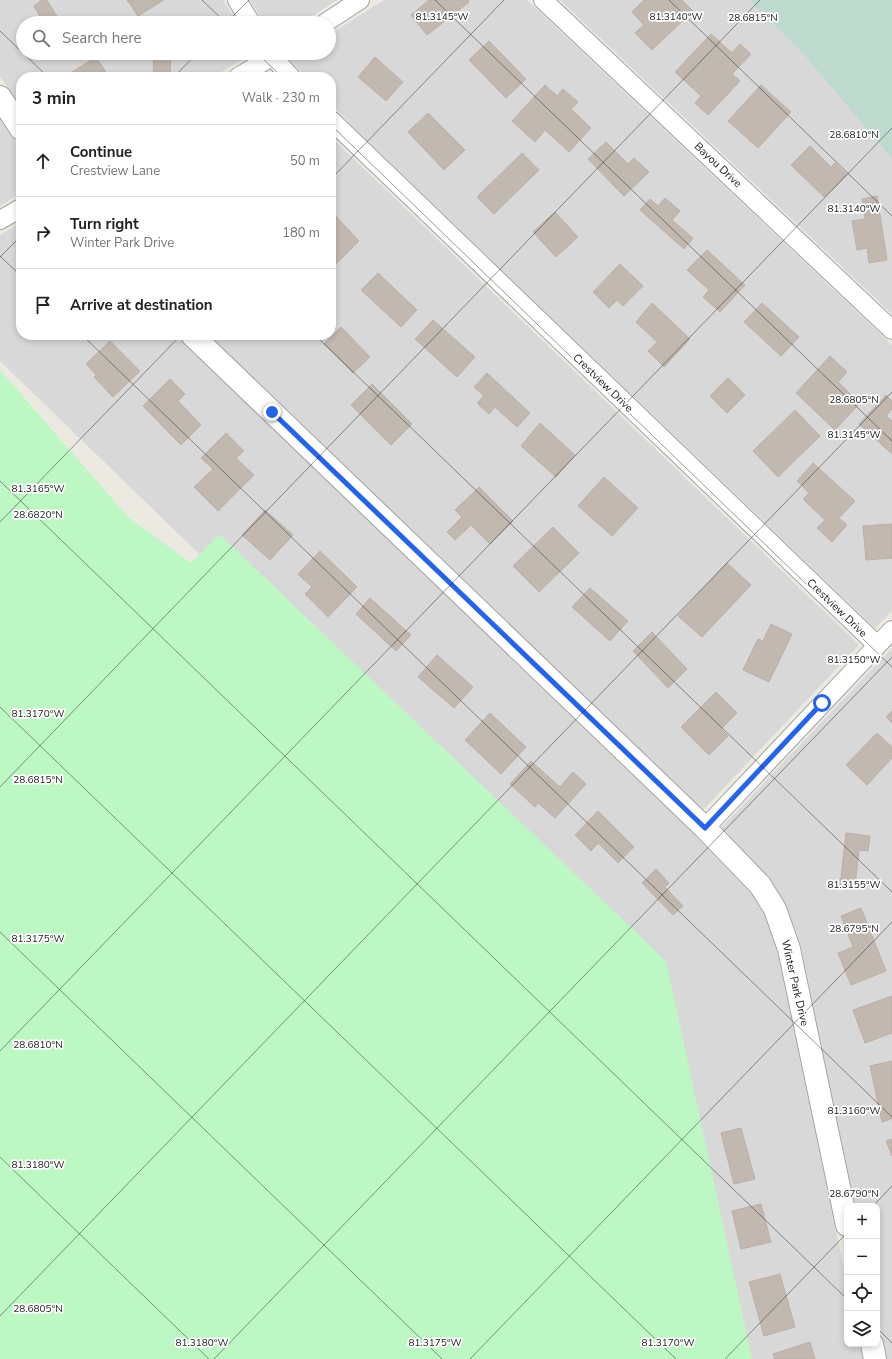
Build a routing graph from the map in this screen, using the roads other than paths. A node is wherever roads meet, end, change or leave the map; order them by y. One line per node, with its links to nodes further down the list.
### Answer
1 (237, 0): 4 (street)
2 (360, 0): 5 (street)
3 (543, 0): 15 (street, Bayou Drive)
4 (247, 16)
5 (335, 16)
6 (264, 60): 8 (street)
7 (278, 60): 9 (street)
8 (246, 72)
9 (287, 72)
10 (0, 97): 11 (street)
11 (16, 121)
12 (336, 125): 18 (street, Crestview Drive)
13 (16, 211): 14 (street)
14 (0, 220)
15 (892, 330)
16 (197, 340): 19 (street, Winter Park Drive)
17 (892, 630): 18 (street)
18 (877, 645): 19 (street)
19 (705, 828): 20 (street, Winter Park Drive)
20 (844, 1211)
21 (873, 1347): 22 (street)
22 (875, 1359)

